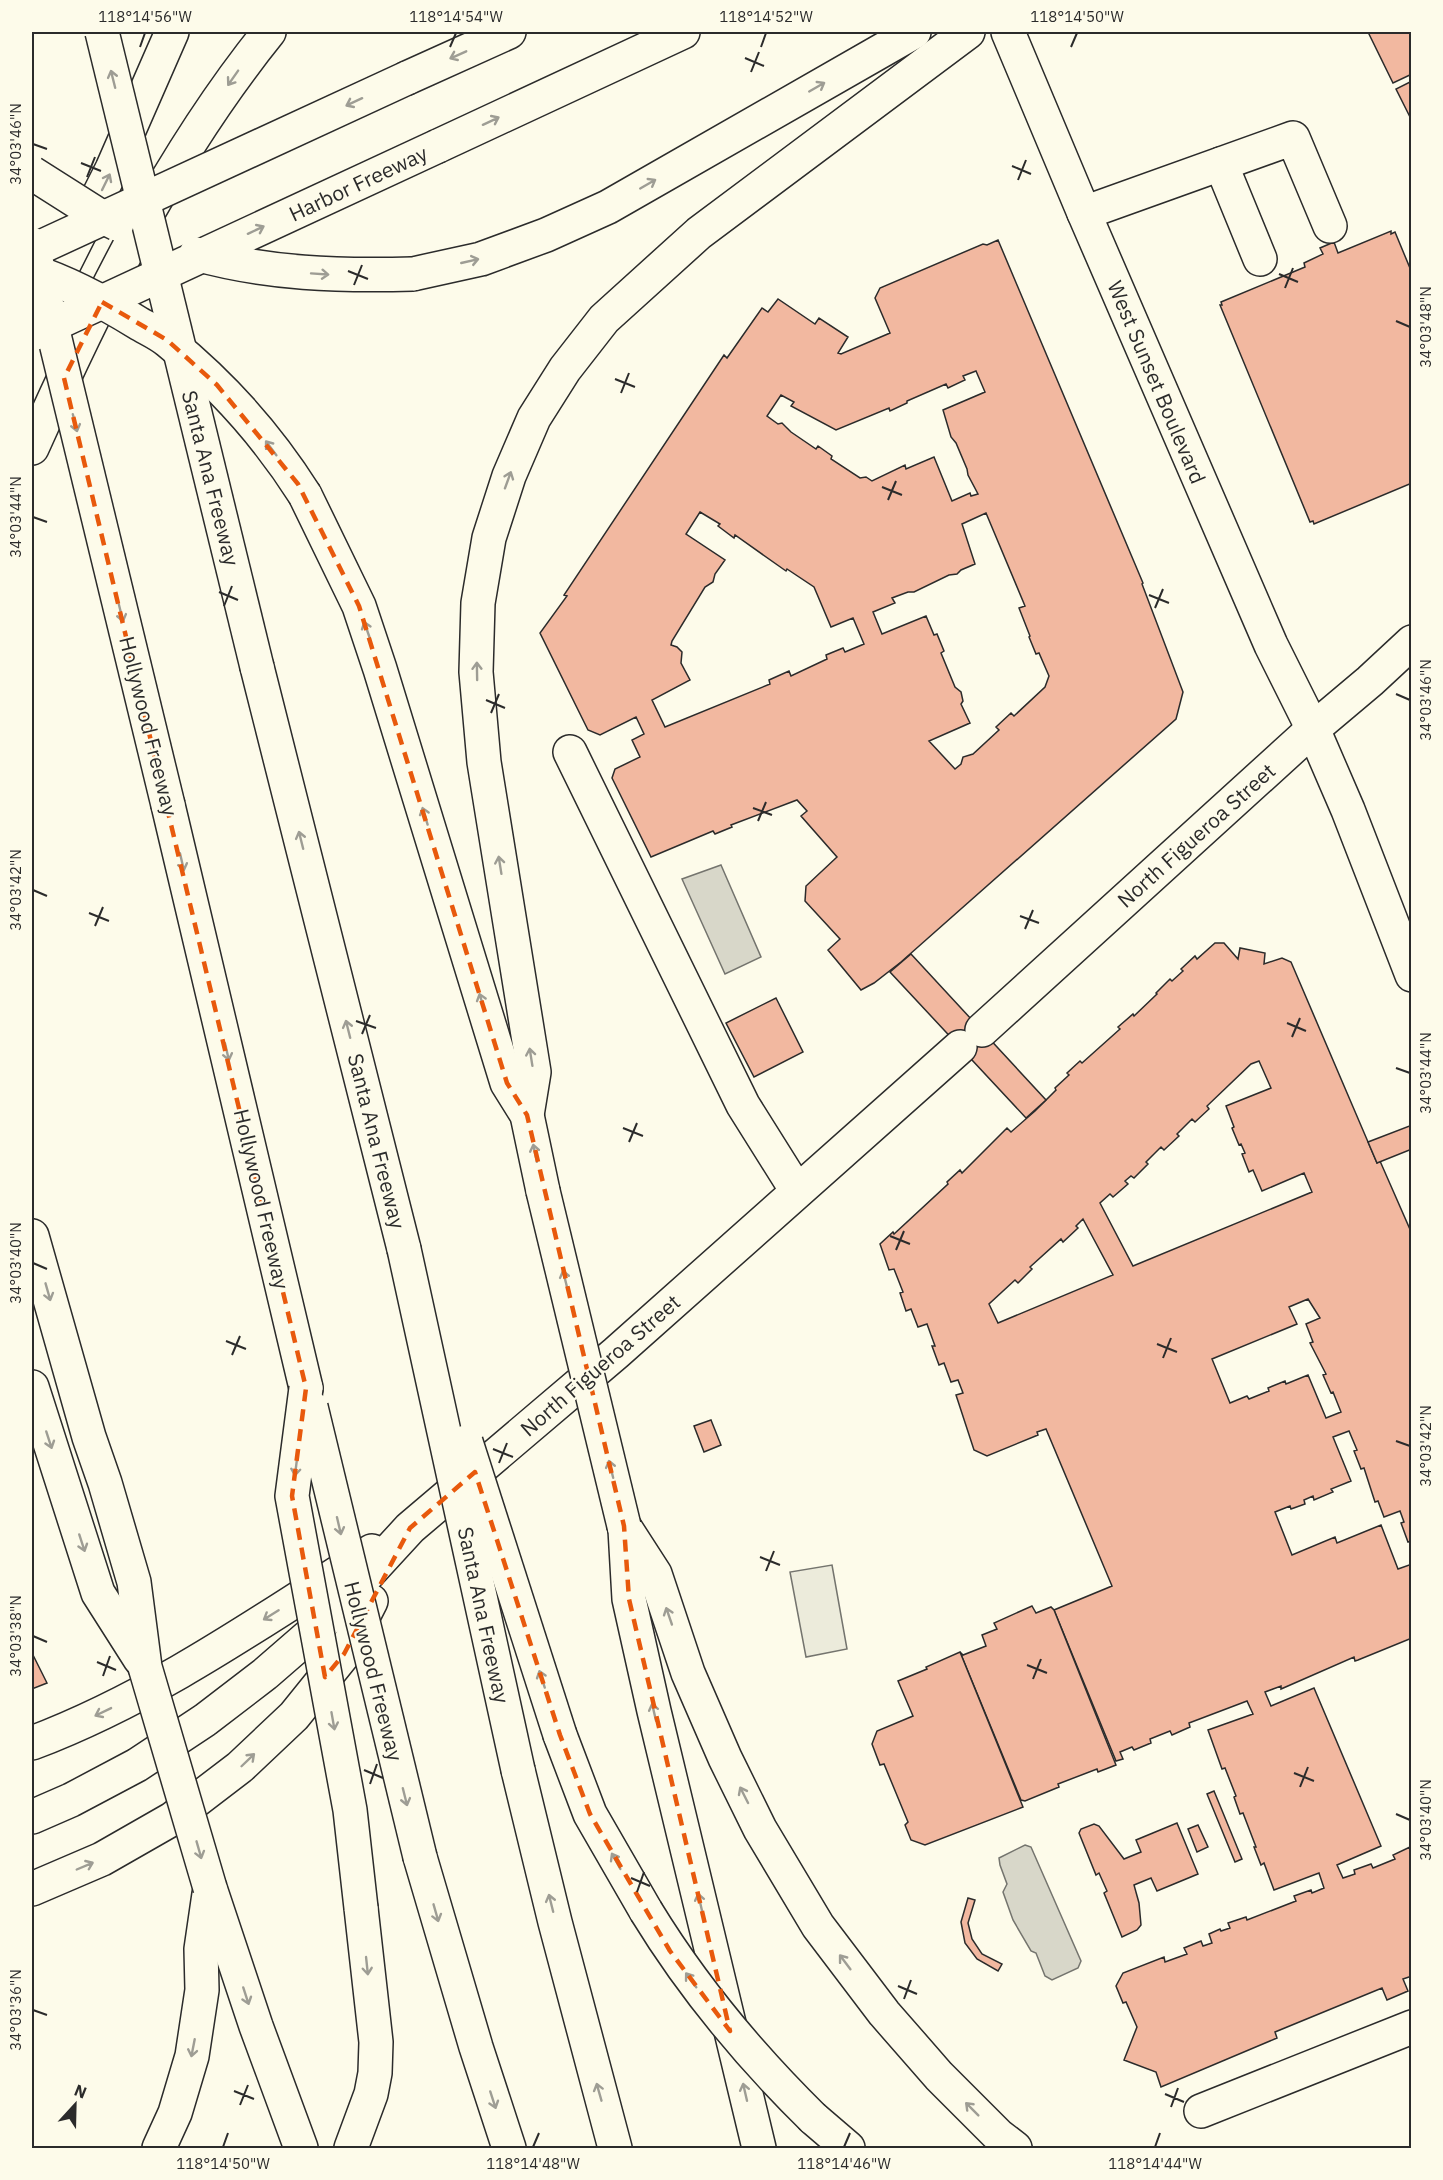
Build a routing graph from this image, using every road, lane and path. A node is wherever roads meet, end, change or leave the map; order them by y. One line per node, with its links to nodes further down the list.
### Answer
1 (102, 32): 27 (main road, Santa Ana Freeway, one-way to 1, bridge)
2 (172, 32): 17 (main road, one-way to 2)
3 (269, 32): 19 (main road, one-way to 19)
4 (509, 32): 14 (main road, one-way to 14, bridge)
5 (683, 32): 18 (main road, Harbor Freeway, one-way to 5, bridge)
6 (914, 32): 10 (main road, one-way to 6, bridge)
7 (968, 32): 24 (main road, one-way to 7)
8 (1008, 32): 11 (main road, West Sunset Boulevard)
9 (1221, 164): 11 (main road); 12 (main road); 15 (main road)
10 (32, 173)
11 (1084, 213): 21 (main road, West Sunset Boulevard)
12 (1330, 226)
13 (32, 244): 29 (main road, Hollywood Freeway, one-way to 29, bridge)
14 (32, 251)
15 (1260, 259)
16 (32, 271): 24 (main road, one-way to 16, bridge)
17 (32, 327)
18 (32, 334)
19 (32, 448)
20 (1412, 642): 21 (main road, North Figueroa Street)
21 (1313, 729): 23 (main road, West Sunset Boulevard); 25 (main road, North Figueroa Street)
22 (570, 752): 25 (main road)
23 (1412, 975)
24 (526, 1115): 30 (main road, one-way to 24, bridge)
25 (796, 1191): 31 (main road, North Figueroa Street)
26 (32, 1236): 32 (main road, one-way to 32)
27 (404, 1248): 43 (main road, Santa Ana Freeway, one-way to 27, bridge); 45 (main road, one-way to 27, bridge)
28 (32, 1387): 32 (main road, one-way to 32)
29 (306, 1388): 41 (main road, one-way to 41, bridge); 42 (main road, Hollywood Freeway, one-way to 42, bridge)
30 (624, 1526): 44 (main road, one-way to 30); 46 (main road, one-way to 30)
31 (410, 1528): 33 (main road, one-way to 33); 34 (main road, North Figueroa Street); 35 (main road, one-way to 31)
32 (145, 1667): 36 (main road, one-way to 36, bridge)
33 (32, 1743)
34 (32, 1817)
35 (32, 1889)
36 (214, 1945): 39 (main road, one-way to 39); 40 (main road, one-way to 40)
37 (1412, 2027): 38 (main road)
38 (1201, 2111)
39 (159, 2148)
40 (301, 2148)
41 (351, 2148)
42 (509, 2148)
43 (615, 2148)
44 (759, 2148)
45 (848, 2148)
46 (1015, 2148)

